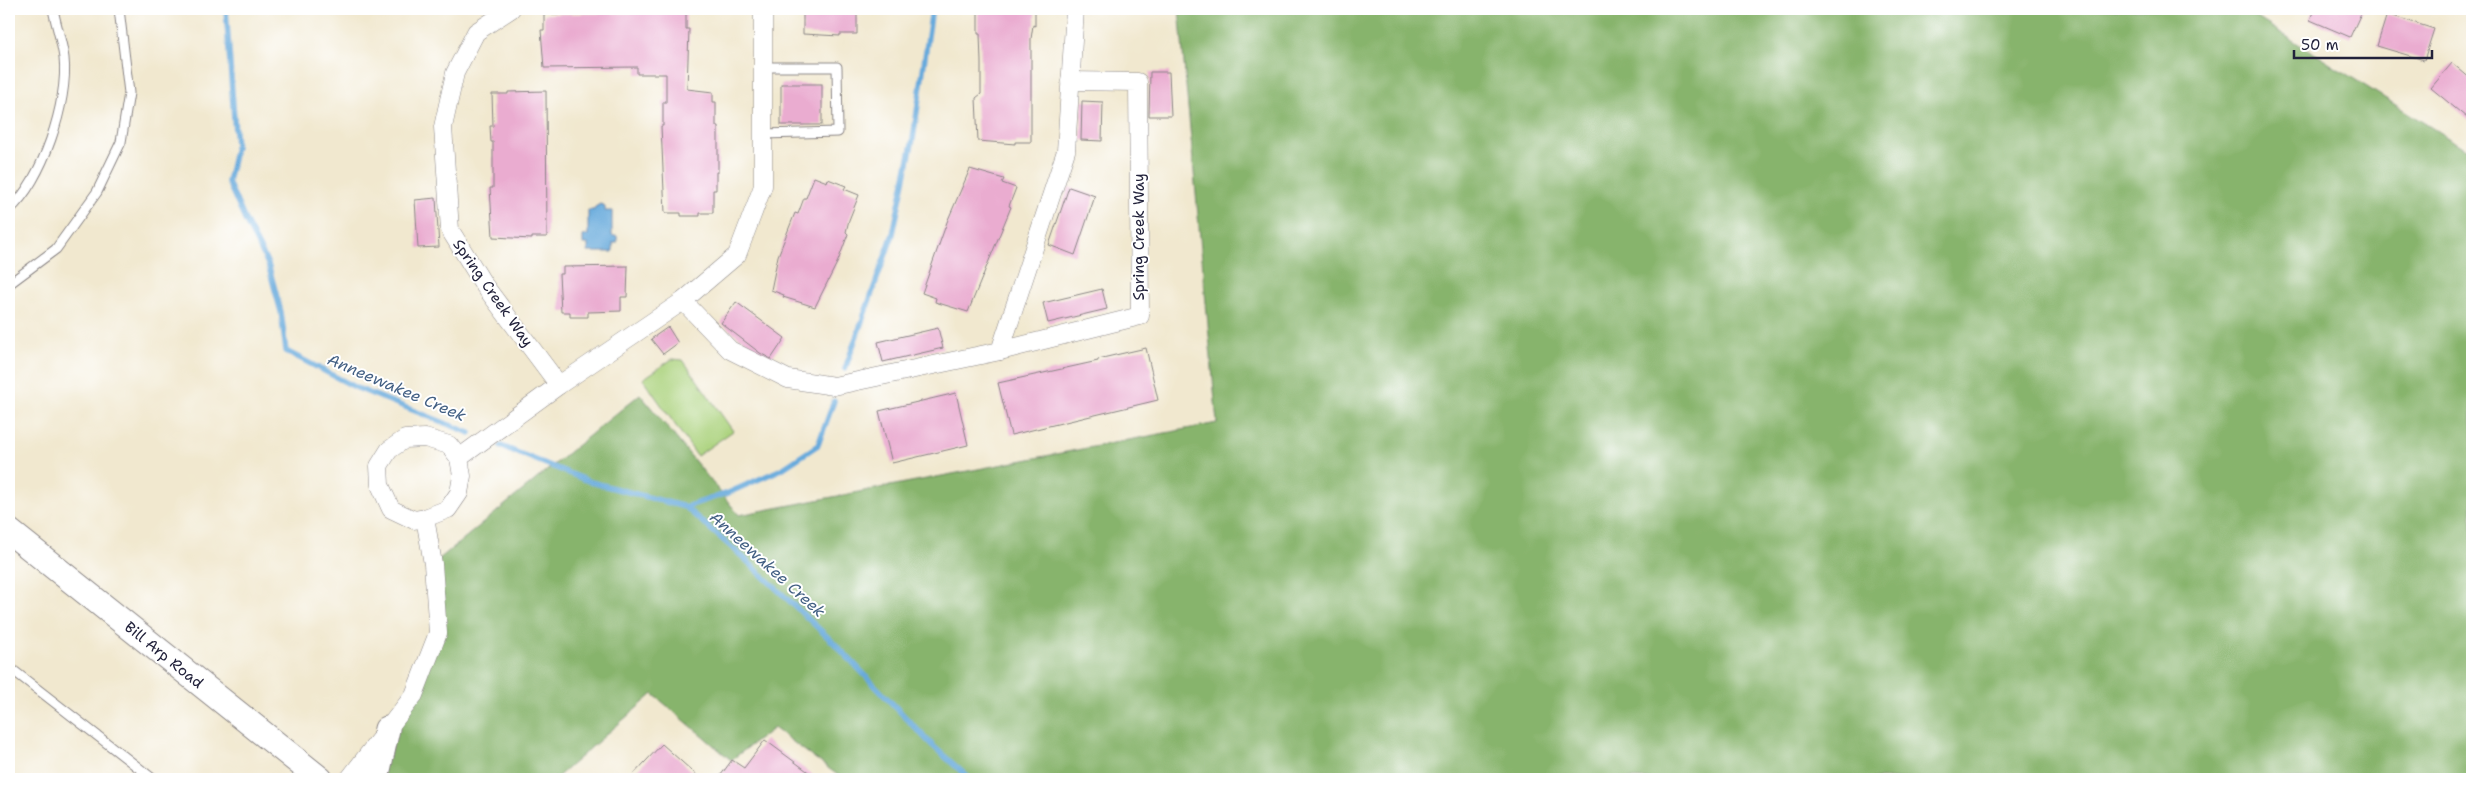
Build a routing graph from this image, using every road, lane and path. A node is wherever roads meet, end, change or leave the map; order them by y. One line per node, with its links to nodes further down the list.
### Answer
1 (53, 9): 9 (lane)
2 (118, 9): 10 (lane)
3 (511, 9): 13 (street, Spring Creek Way)
4 (763, 9): 6 (street)
5 (1075, 9): 7 (street)
6 (763, 67): 8 (street); 8 (lane)
7 (1070, 82): 12 (street); 12 (street, Spring Creek Way)
8 (763, 134): 11 (street)
9 (9, 210)
10 (9, 284)
11 (683, 302): 12 (street, Spring Creek Way); 13 (street)
12 (1000, 351)
13 (559, 385): 14 (street)
14 (459, 458): 15 (street); 15 (street)
15 (424, 518): 18 (street)
16 (9, 531): 20 (main road, Bill Arp Road)
17 (9, 667): 19 (lane)
18 (387, 729): 21 (street); 22 (main road)
19 (153, 779)
20 (320, 779)
21 (349, 779)
22 (376, 779)

